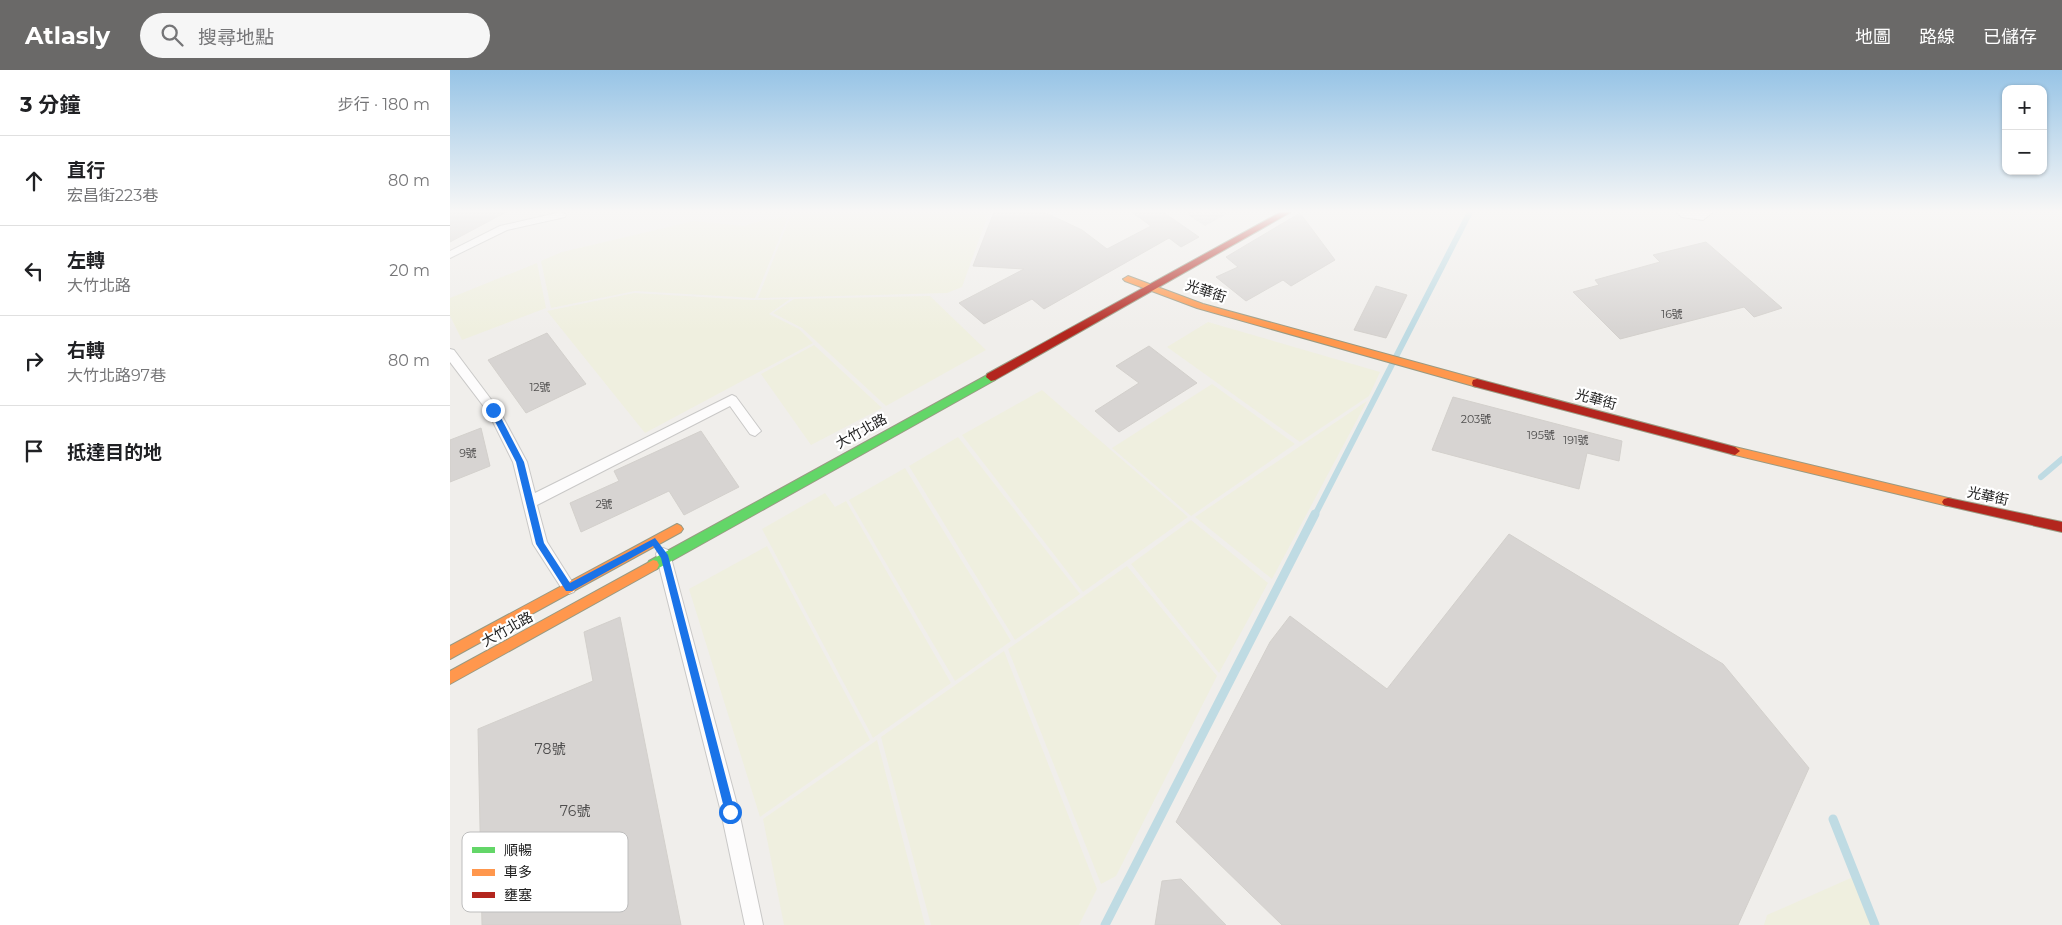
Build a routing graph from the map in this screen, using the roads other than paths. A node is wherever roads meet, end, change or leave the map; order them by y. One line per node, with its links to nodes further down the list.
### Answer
1 (1217, 252): 3 (street, 大竹北路)
2 (1145, 270): 3 (street, 光華街)
3 (1152, 289): 8 (street, 光華街); 10 (street, 大竹北路)
4 (450, 353): 6 (lane)
5 (755, 431): 6 (lane)
6 (530, 502): 11 (lane)
7 (689, 522): 9 (street, 大竹北路)
8 (2062, 527)
9 (655, 541): 10 (lane); 11 (street, 大竹北路)
10 (665, 557): 13 (street, 大竹北路); 14 (lane)
11 (569, 588): 12 (street, 大竹北路)
12 (450, 653)
13 (450, 678)
14 (754, 925)

